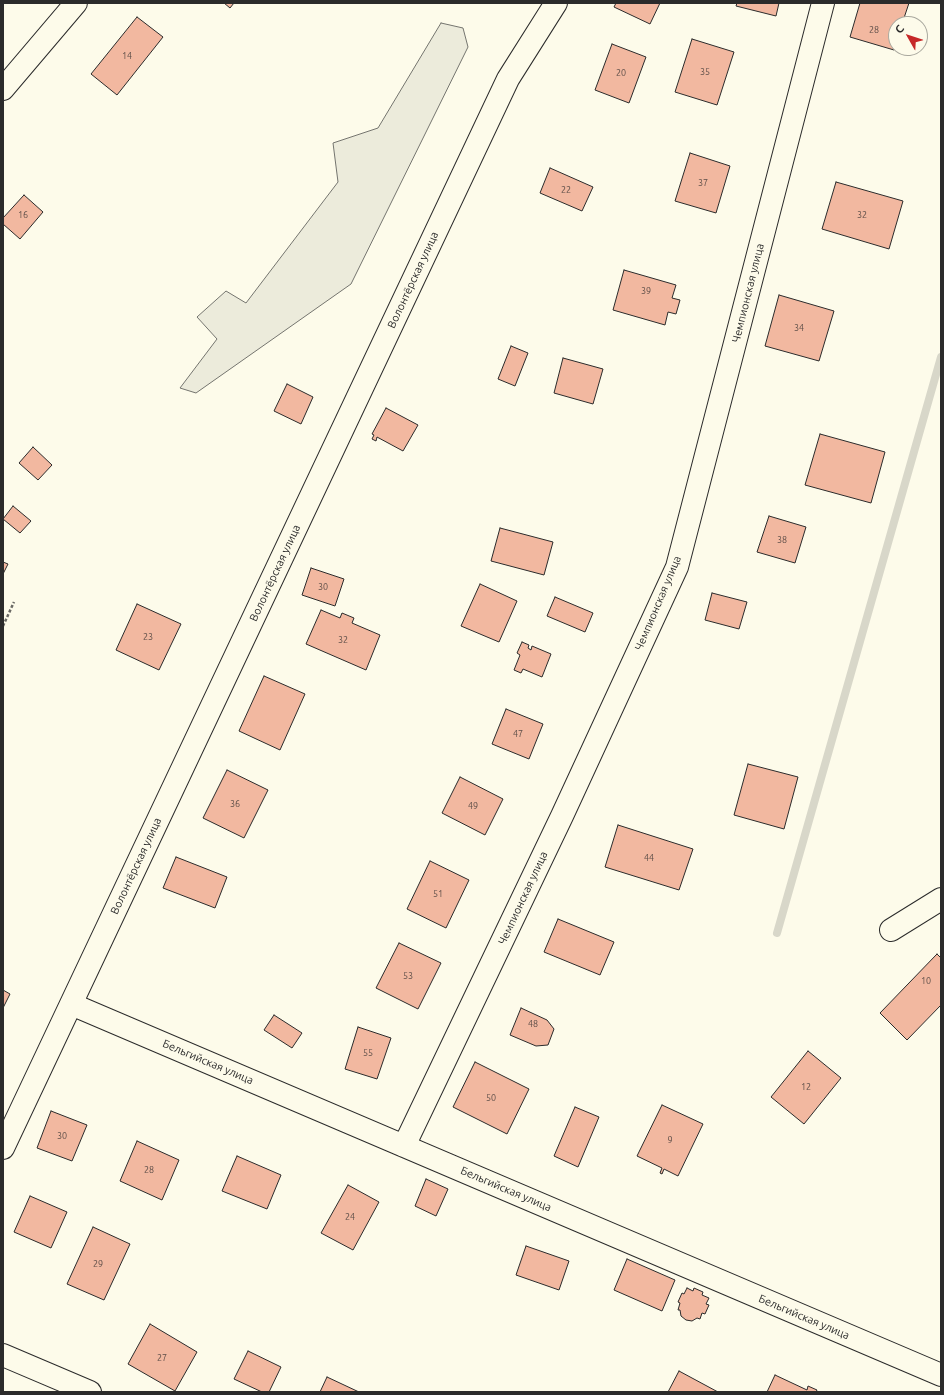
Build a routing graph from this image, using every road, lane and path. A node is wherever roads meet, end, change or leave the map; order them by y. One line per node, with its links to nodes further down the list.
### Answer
1 (76, 3): 4 (street)
2 (556, 3): 9 (street, Волонтёрская улица)
3 (823, 3): 10 (street, Чемпионская улица)
4 (3, 90)
5 (14, 602): 6 (path)
6 (3, 626)
7 (941, 899): 8 (street)
8 (891, 930)
9 (71, 1004): 10 (street, Бельгийская улица); 11 (street, Волонтёрская улица)
10 (404, 1146): 13 (street, Бельгийская улица)
11 (3, 1148)
12 (3, 1355): 14 (street)
13 (941, 1375)
14 (90, 1392)

